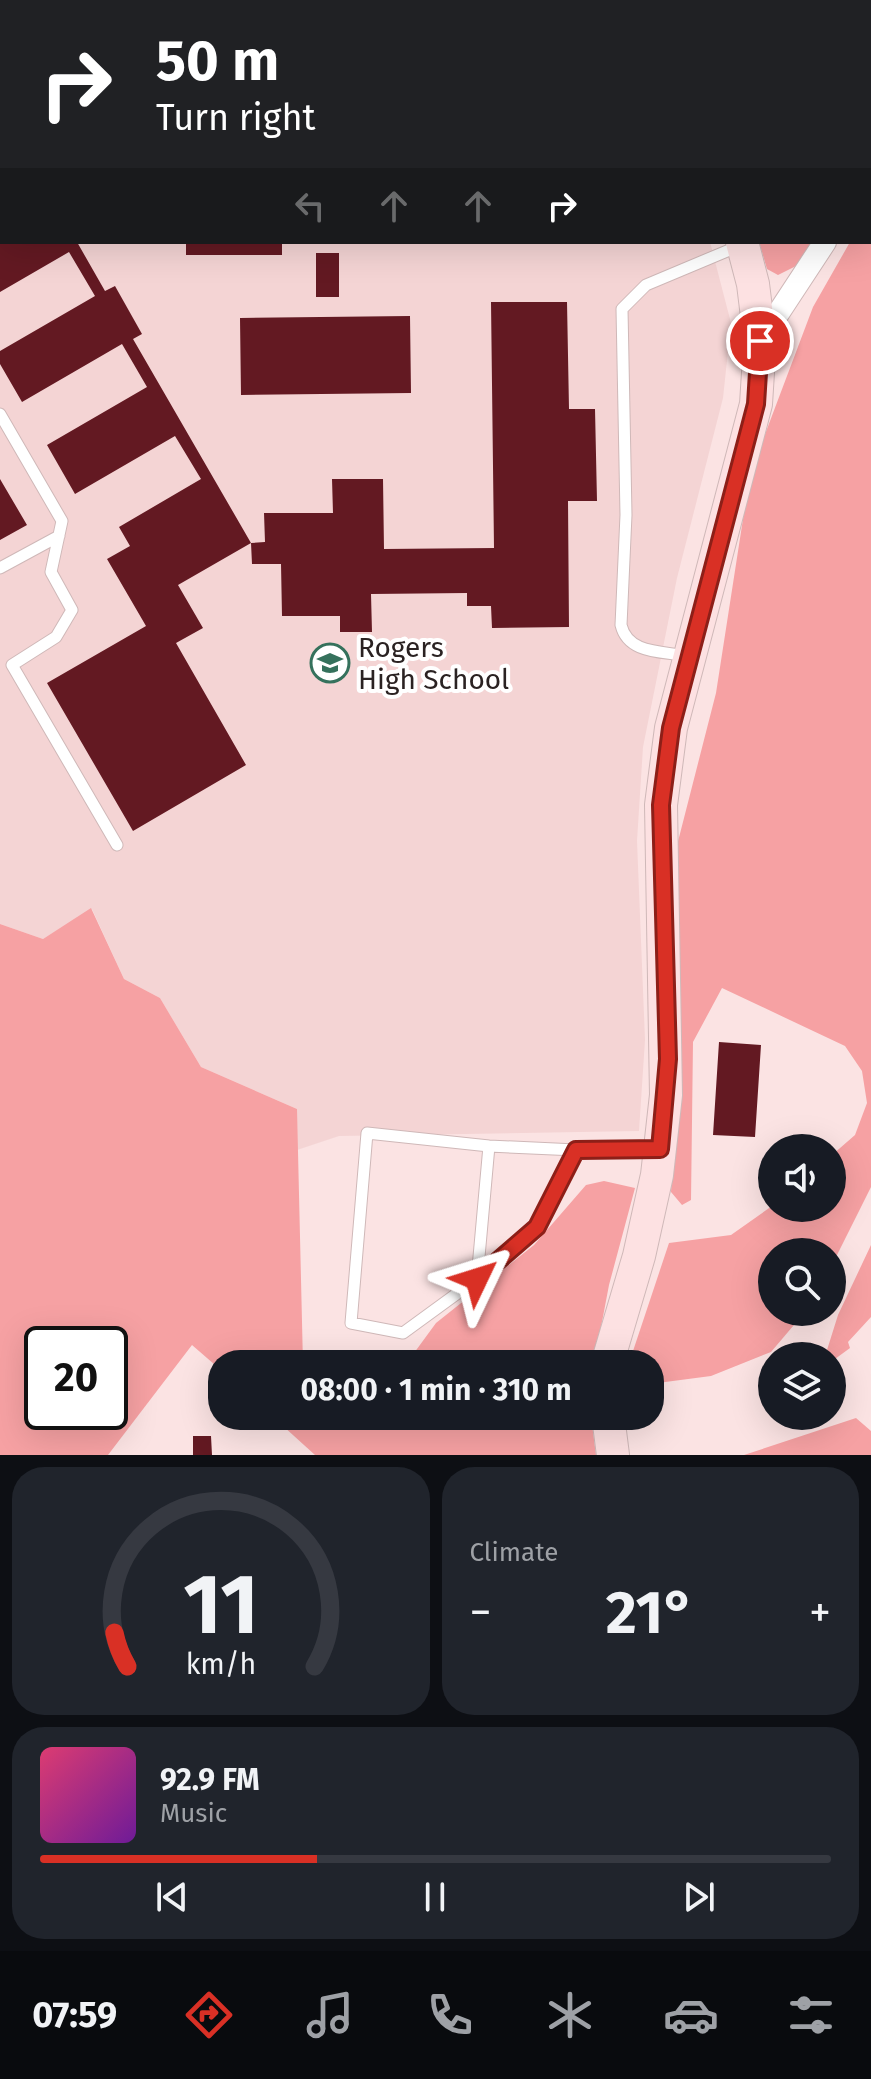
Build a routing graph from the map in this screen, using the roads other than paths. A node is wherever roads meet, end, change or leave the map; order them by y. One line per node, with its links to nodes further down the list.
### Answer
1 (741, 244): 8 (lane)
2 (743, 244): 4 (street)
3 (824, 244): 4 (street)
4 (760, 341): 8 (street)
5 (0, 414): 6 (lane)
6 (59, 536): 7 (lane); 9 (lane)
7 (0, 568)
8 (688, 656): 11 (street)
9 (117, 845)
10 (489, 1146): 12 (lane); 13 (lane); 13 (lane)
11 (660, 1149): 12 (lane); 14 (street)
12 (576, 1150): 13 (lane)
13 (477, 1279)
14 (611, 1350)
15 (610, 1430): 16 (street)
16 (613, 1455)

